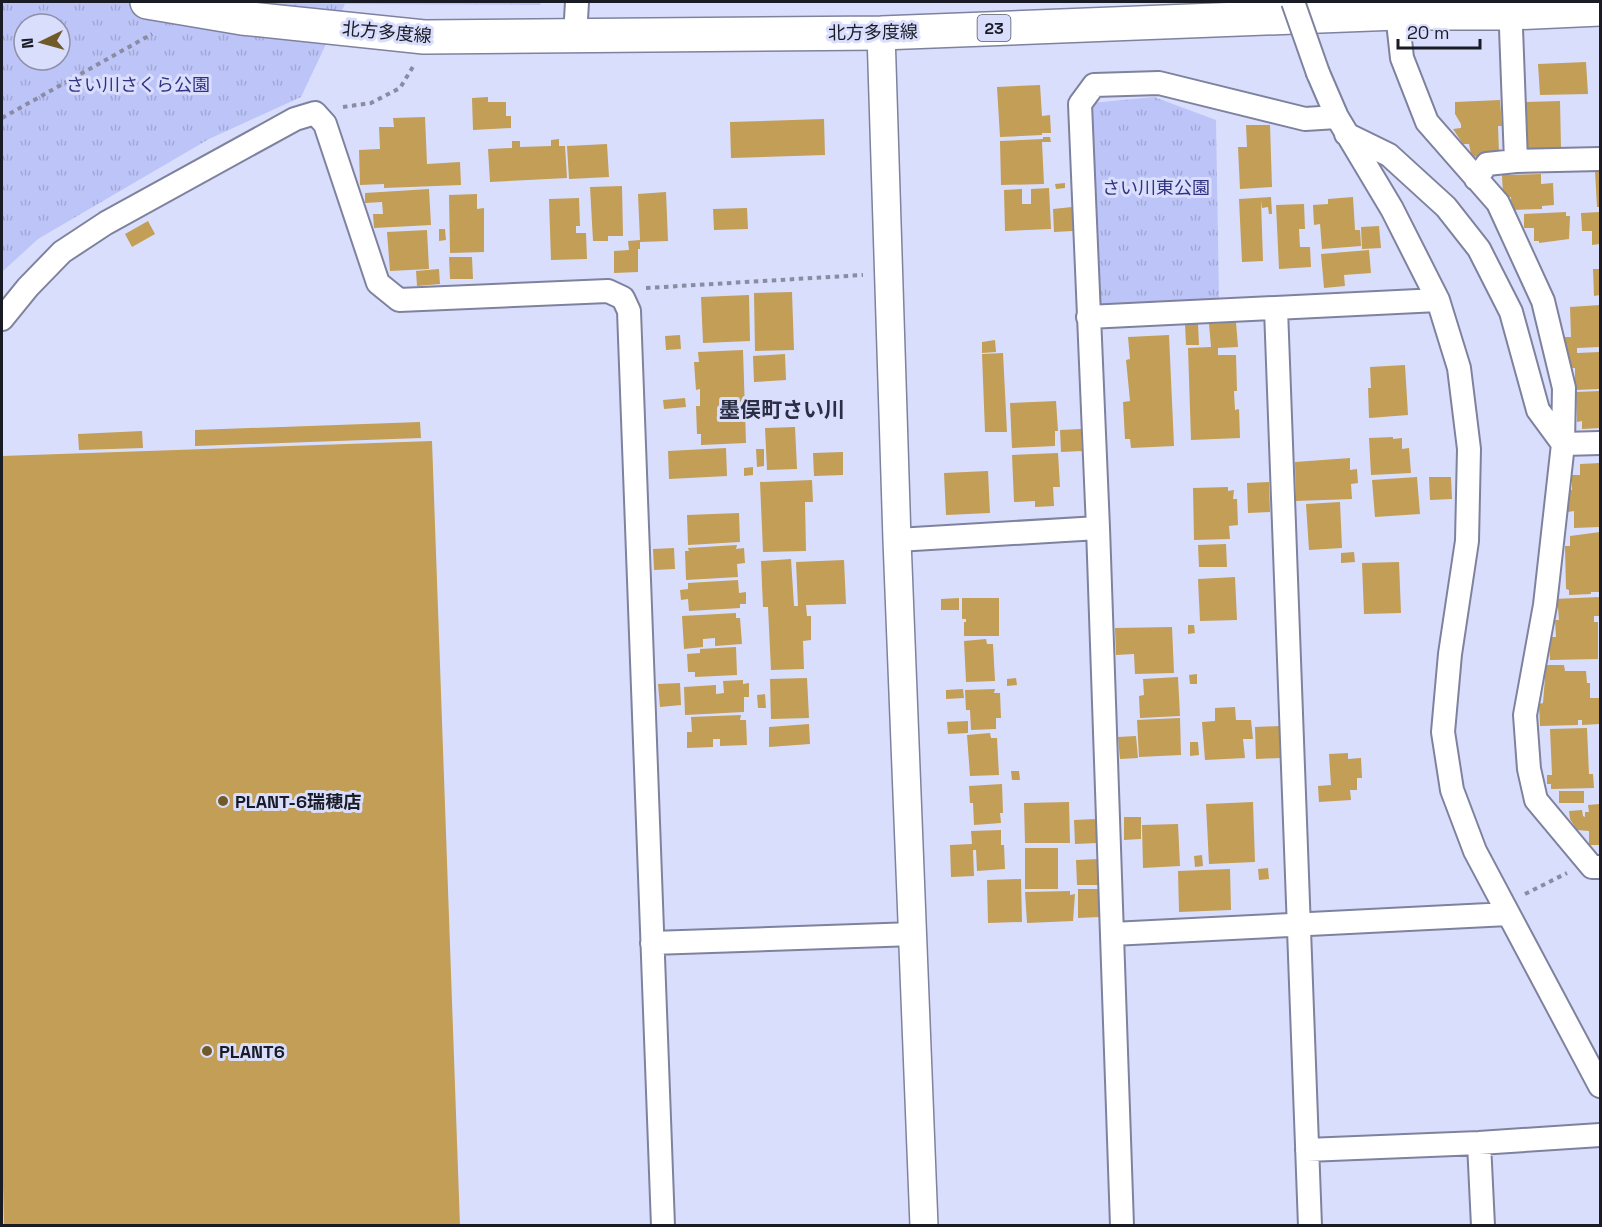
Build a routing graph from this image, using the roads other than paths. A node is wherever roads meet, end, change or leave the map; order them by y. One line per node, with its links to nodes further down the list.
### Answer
1 (147, 2): 8 (main road, 北方多度線 / 23)
2 (577, 2): 8 (street)
3 (1293, 2): 9 (street, bridge)
4 (1510, 7): 5 (main road, 北方多度線 / 23); 6 (main road, 北方多度線 / 23); 11 (street)
5 (1600, 9)
6 (1397, 13): 7 (main road, 北方多度線 / 23); 12 (street)
7 (881, 33): 8 (main road, 北方多度線 / 23); 20 (street)
8 (575, 36)
9 (1342, 126): 13 (street); 15 (street); 18 (street)
10 (1600, 159): 11 (street)
11 (1516, 161): 12 (street)
12 (1476, 179): 18 (street)
13 (1438, 300): 14 (street); 22 (street)
14 (1276, 309): 15 (street); 23 (street)
15 (1088, 317): 19 (street)
16 (2, 319): 26 (street)
17 (1600, 443): 18 (street)
18 (1563, 444): 21 (street)
19 (1098, 528): 20 (street); 25 (street)
20 (897, 540): 24 (street)
21 (1593, 872)
22 (1508, 914): 23 (street); 27 (street)
23 (1299, 925): 25 (street); 30 (street)
24 (914, 934): 26 (street); 32 (street)
25 (1112, 934): 33 (street)
26 (652, 943): 31 (street)
27 (1600, 1086)
28 (1600, 1136): 29 (street)
29 (1479, 1143): 30 (street); 35 (street)
30 (1307, 1150): 34 (street)
31 (663, 1226)
32 (924, 1226)
33 (1122, 1226)
34 (1310, 1226)
35 (1483, 1226)

